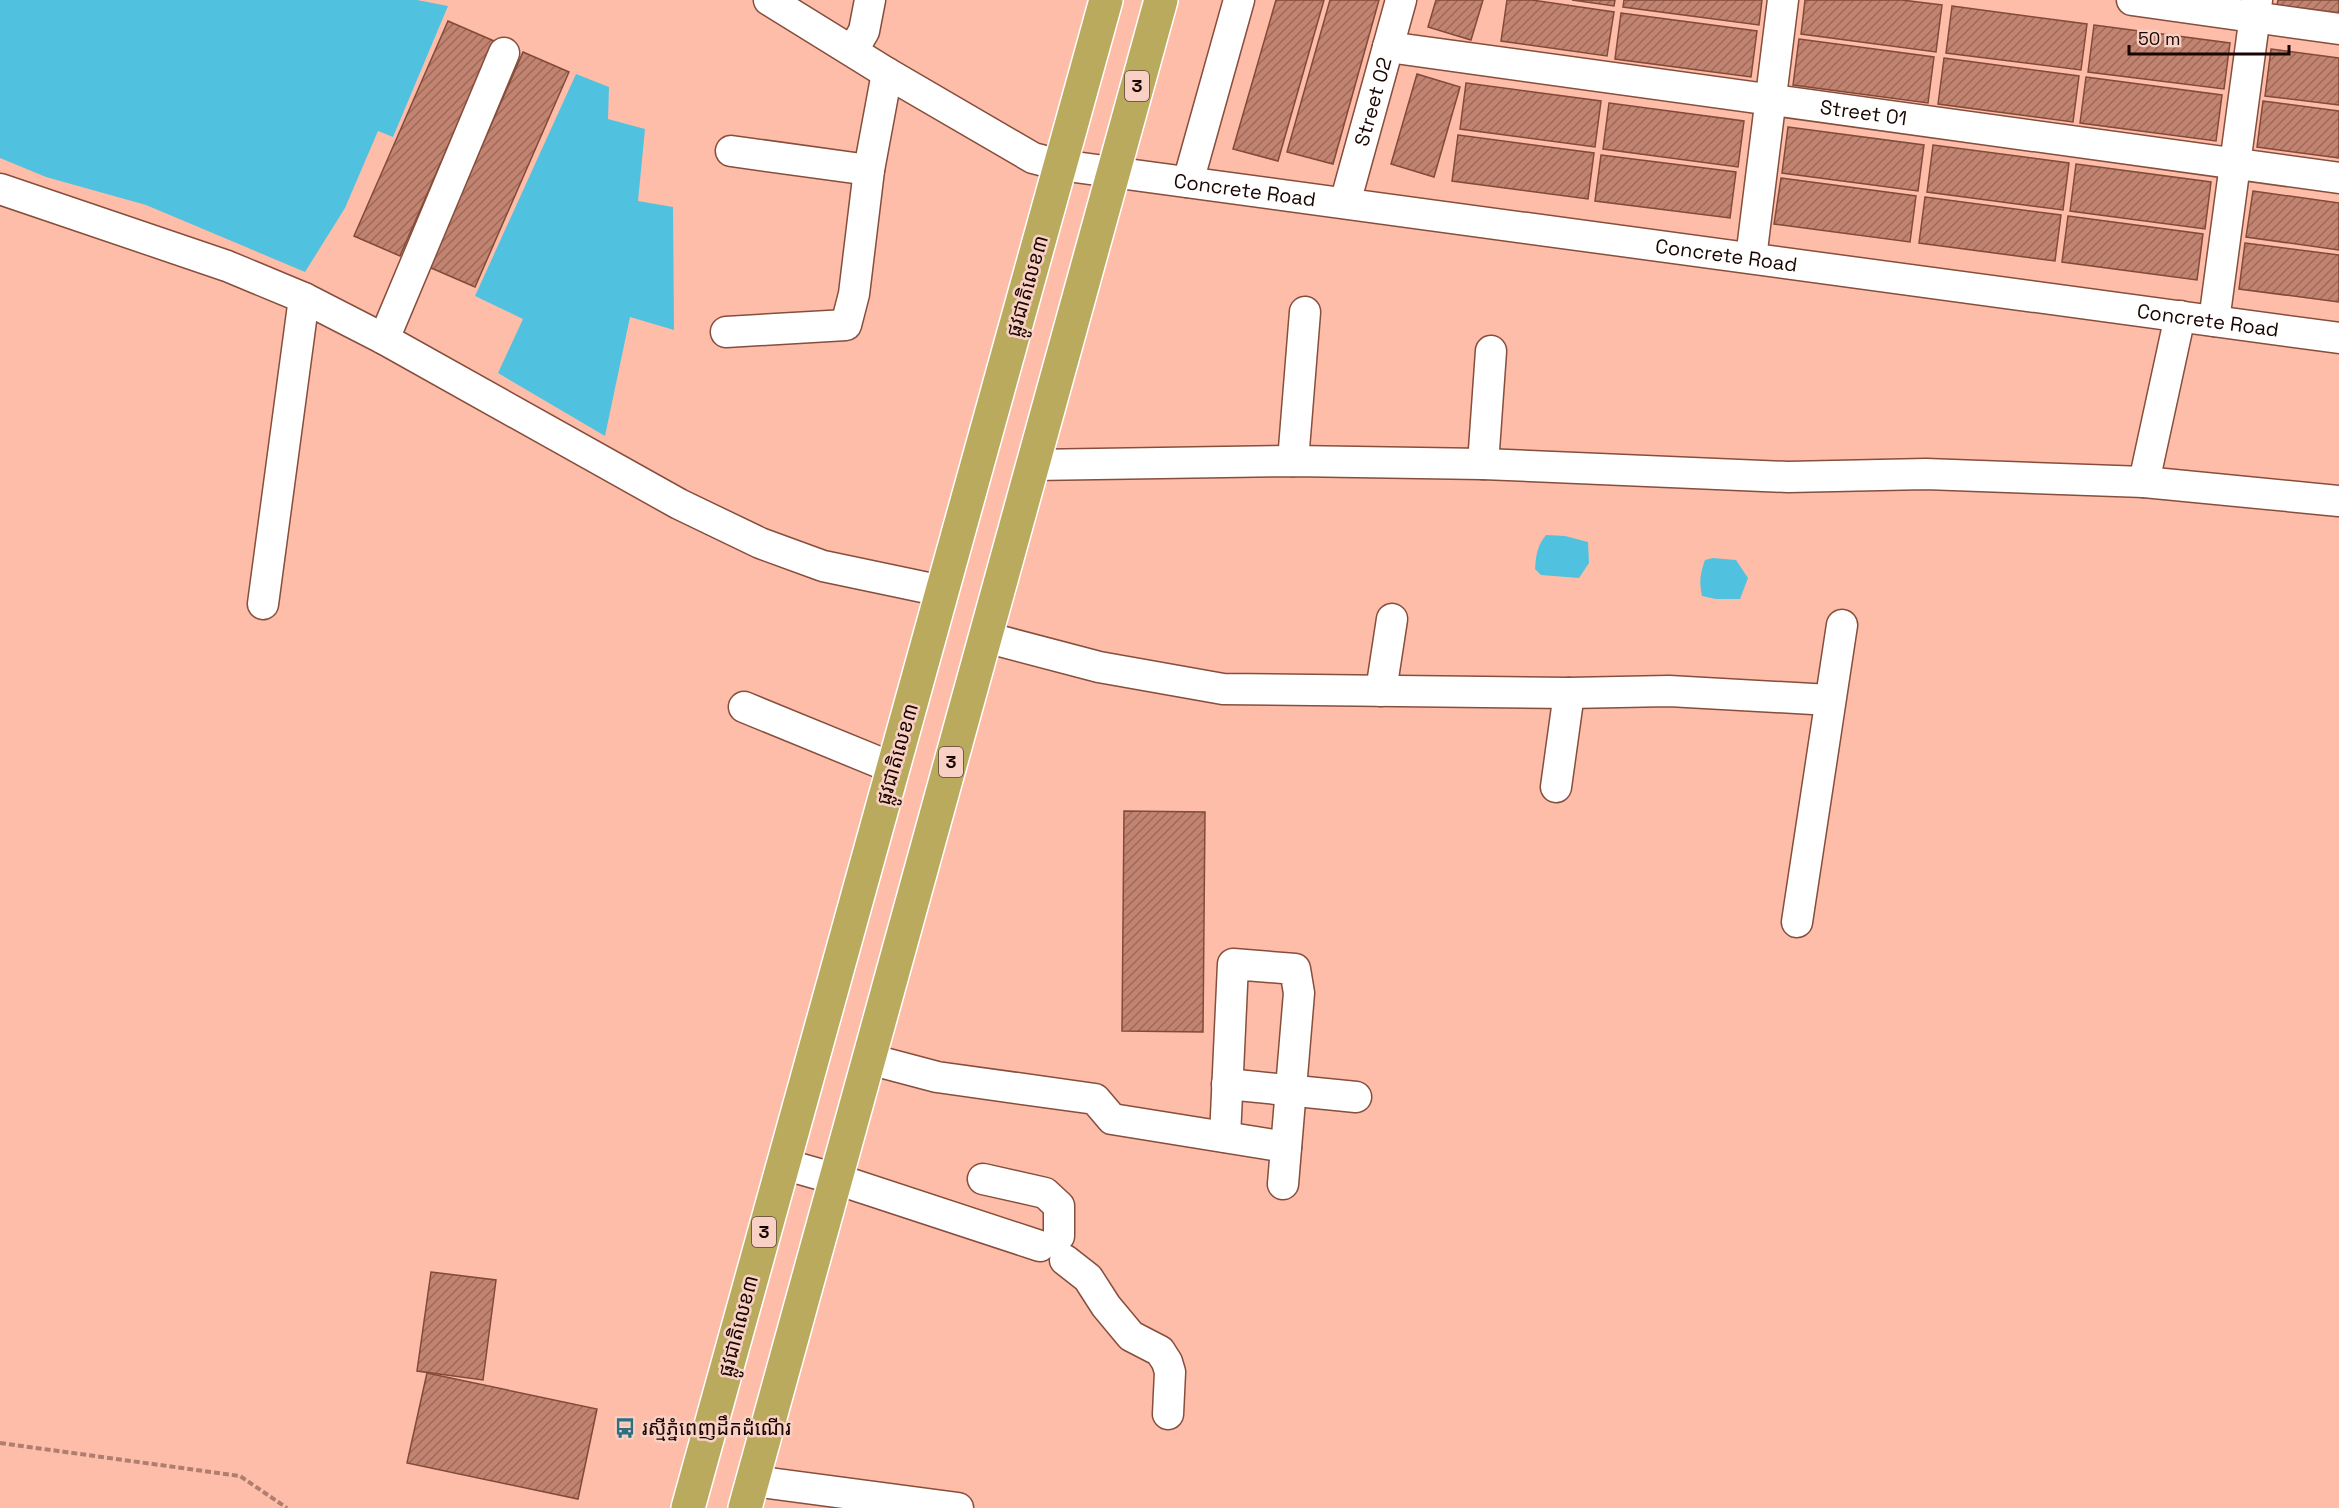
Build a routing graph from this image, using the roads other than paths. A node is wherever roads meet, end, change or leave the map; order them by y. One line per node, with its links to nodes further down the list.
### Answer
1 (769, 0): 12 (street, Concrete Road)
2 (870, 0): 12 (street)
3 (1106, 0): 18 (highway, ផ្លូវជាតិលេខ៣ / 3)
4 (1161, 0): 20 (highway, 3)
5 (1239, 0): 22 (street)
6 (1401, 0): 11 (street, Street 02)
7 (1784, 0): 15 (street)
8 (2132, 0): 9 (street)
9 (2255, 9): 10 (street); 17 (street)
10 (2339, 29)
11 (1388, 47): 15 (street, Street 01); 24 (street, Street 02)
12 (853, 51): 14 (street, Concrete Road)
13 (504, 53): 32 (street)
14 (887, 73): 18 (street, Concrete Road); 19 (street)
15 (1771, 100): 17 (street, Street 01); 25 (street)
16 (731, 151): 19 (street)
17 (2235, 164): 21 (street, Street 01); 29 (street)
18 (1060, 165): 20 (street, Concrete Road); 39 (highway, ផ្លូវជាតិលេខ៣ / 3)
19 (869, 170): 30 (street)
20 (1113, 172): 22 (street, Concrete Road); 36 (highway, 3)
21 (2339, 178)
22 (1188, 183): 24 (street, Concrete Road)
23 (0, 189): 26 (street)
24 (1345, 203): 25 (street, Concrete Road)
25 (1750, 258): 28 (street, Concrete Road)
26 (304, 298): 32 (street); 40 (street)
27 (1305, 312): 34 (street)
28 (2180, 316): 29 (street, Concrete Road); 37 (street)
29 (2214, 321): 31 (street, Concrete Road)
30 (726, 332)
31 (2339, 338)
32 (384, 339): 39 (street)
33 (1491, 351): 35 (street)
34 (1293, 461): 35 (street); 36 (street)
35 (1483, 464): 37 (street)
36 (1032, 465): 43 (highway, 3)
37 (2144, 482): 38 (street)
38 (2339, 501)
39 (942, 591): 48 (highway, ផ្លូវជាតិលេខ៣ / 3)
40 (262, 604)
41 (1392, 619): 44 (street)
42 (1842, 625): 46 (street)
43 (985, 637): 44 (street); 51 (highway, 3)
44 (1381, 691): 45 (street)
45 (1569, 693): 46 (street); 49 (street)
46 (1830, 700): 50 (street)
47 (744, 707): 48 (street)
48 (893, 768): 57 (highway, ផ្លូវជាតិលេខ៣ / 3)
49 (1556, 787)
50 (1797, 922)
51 (869, 1059): 55 (street); 58 (highway, 3)
52 (1227, 1084): 53 (street); 53 (street); 55 (street)
53 (1290, 1090): 54 (street); 56 (street)
54 (1356, 1097)
55 (1225, 1137): 56 (street)
56 (1286, 1147): 60 (street)
57 (783, 1164): 58 (street); 65 (highway, ផ្លូវជាតិលេខ៣ / 3)
58 (836, 1179): 61 (street); 63 (highway, 3)
59 (983, 1179): 61 (street)
60 (1283, 1184)
61 (1054, 1247): 62 (street)
62 (1168, 1414)
63 (749, 1494): 64 (street)
64 (791, 1497): 66 (street)
65 (688, 1508)
66 (958, 1508)

